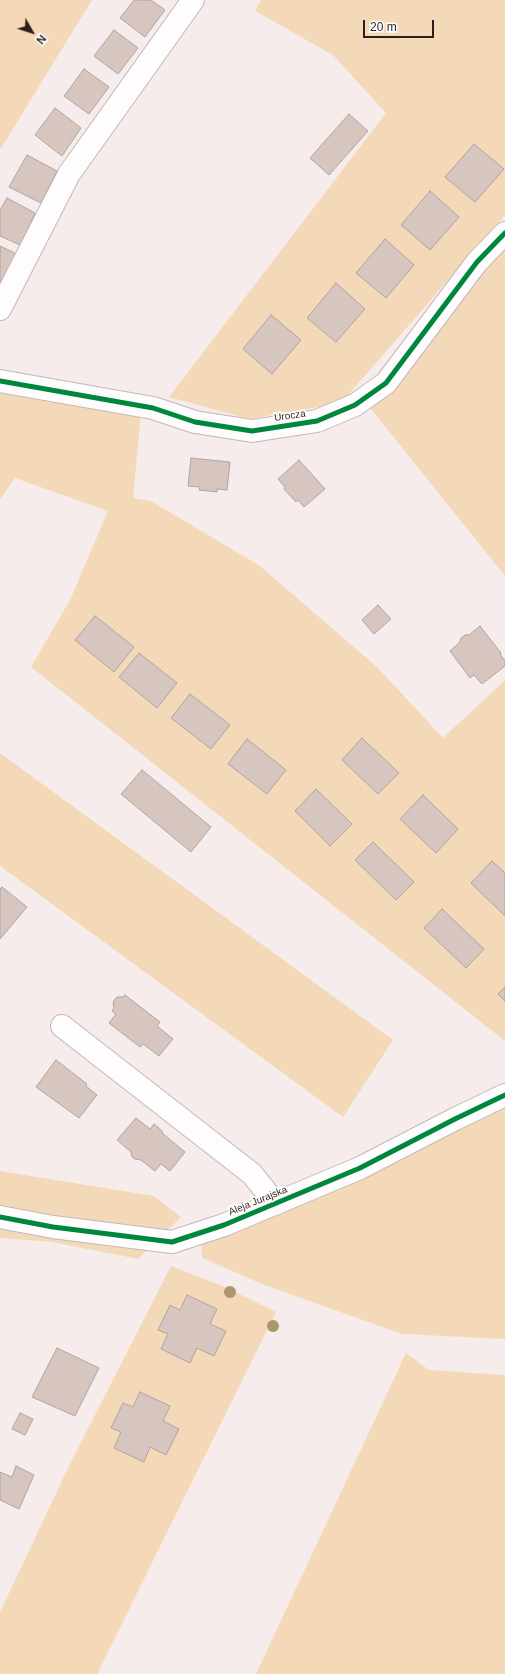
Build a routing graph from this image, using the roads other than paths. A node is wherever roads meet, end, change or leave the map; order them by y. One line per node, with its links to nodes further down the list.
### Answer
1 (193, 0): 3 (street)
2 (505, 233): 4 (street, Urocza)
3 (0, 309)
4 (0, 381)
5 (62, 1026): 7 (street)
6 (505, 1095): 7 (street, Aleja Jurajska)
7 (276, 1204): 8 (street, Aleja Jurajska)
8 (0, 1217)

